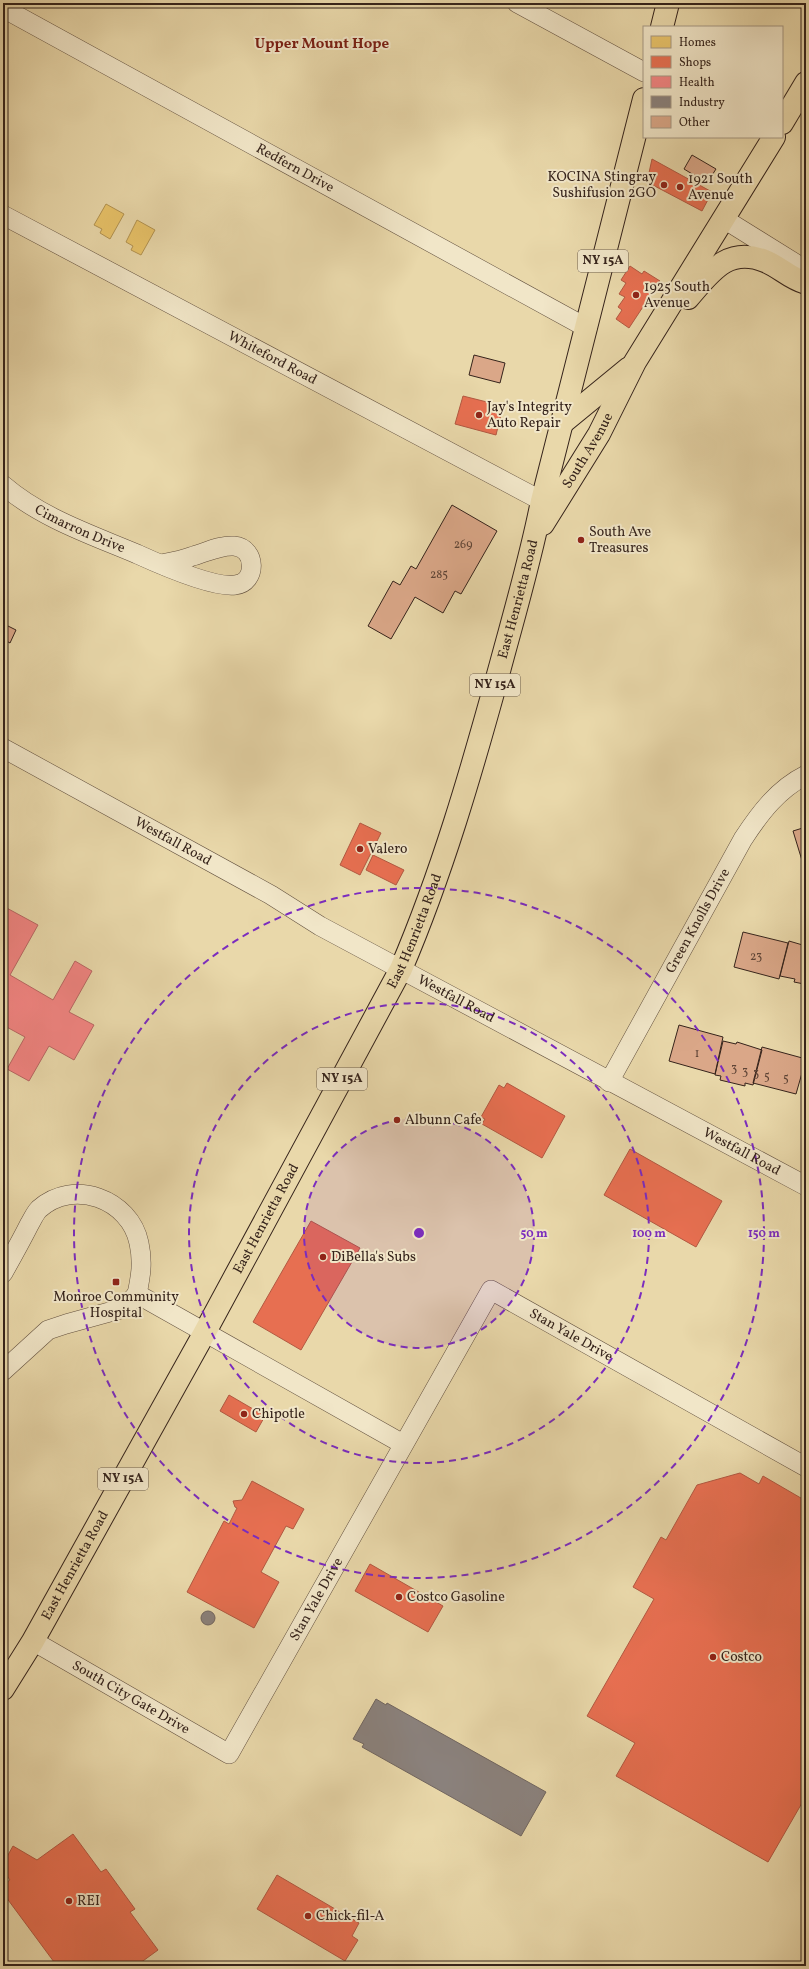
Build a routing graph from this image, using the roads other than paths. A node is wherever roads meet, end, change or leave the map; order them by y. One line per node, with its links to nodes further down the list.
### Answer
1 (517, 3): 5 (street)
2 (668, 3): 4 (main road)
3 (3, 8): 14 (street, Redfern Drive)
4 (662, 26)
5 (643, 71)
6 (806, 83): 8 (main road)
7 (643, 103): 14 (main road, East Henrietta Road / NY 15A)
8 (783, 121)
9 (773, 138): 11 (main road, South Avenue)
10 (3, 215): 18 (street, Whiteford Road)
11 (724, 219): 12 (street); 15 (main road, South Avenue)
12 (806, 270)
13 (806, 284): 15 (main road)
14 (586, 328): 16 (main road, East Henrietta Road / NY 15A)
15 (638, 357): 16 (main road, South Avenue); 19 (main road, South Avenue)
16 (562, 423): 18 (main road, East Henrietta Road / NY 15A)
17 (3, 485): 20 (street, Cimarron Drive)
18 (542, 501): 19 (main road, East Henrietta Road / NY 15A)
19 (536, 535): 23 (main road, East Henrietta Road / NY 15A)
20 (161, 564)
21 (3, 748): 23 (street, Westfall Road)
22 (806, 775): 24 (street, Green Knolls Drive)
23 (401, 970): 24 (street, Westfall Road); 28 (main road, East Henrietta Road / NY 15A)
24 (609, 1082): 25 (street, Westfall Road)
25 (806, 1186)
26 (3, 1273): 27 (street)
27 (137, 1294): 28 (street); 29 (street)
28 (205, 1332): 30 (street); 32 (main road, East Henrietta Road / NY 15A)
29 (7, 1361)
30 (403, 1444): 31 (street, Stan Yale Drive); 34 (street, Stan Yale Drive)
31 (806, 1467)
32 (33, 1641): 33 (main road, East Henrietta Road / NY 15A); 34 (street, South City Gate Drive)
33 (3, 1689)
34 (229, 1754)

